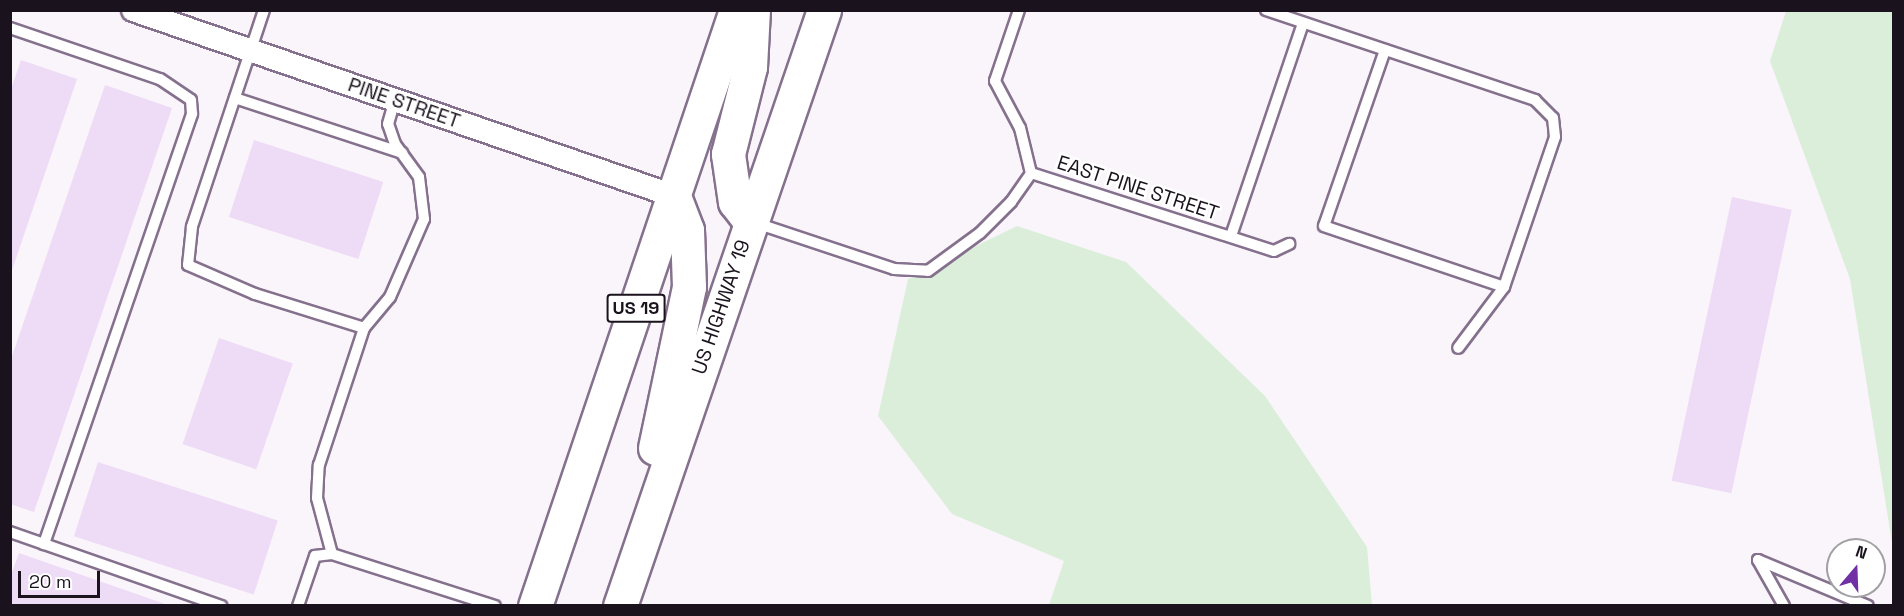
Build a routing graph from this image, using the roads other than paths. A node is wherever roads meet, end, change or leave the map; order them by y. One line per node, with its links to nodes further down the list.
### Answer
1 (133, 10): 11 (street, PINE STREET)
2 (264, 10): 11 (lane)
3 (736, 10): 16 (highway, US 19)
4 (753, 10): 17 (highway)
5 (824, 10): 17 (highway, US HIGHWAY 19)
6 (1019, 10): 15 (lane)
7 (1266, 10): 8 (lane)
8 (1303, 23): 10 (lane); 18 (lane)
9 (10, 28): 24 (lane)
10 (1385, 50): 20 (lane); 20 (lane)
11 (251, 51): 12 (lane); 13 (street, PINE STREET)
12 (235, 98): 14 (lane); 21 (lane)
13 (394, 100): 14 (lane); 16 (street, PINE STREET)
14 (402, 153): 21 (lane)
15 (1031, 173): 17 (lane, EAST PINE STREET); 18 (lane, EAST PINE STREET)
16 (674, 196): 26 (highway); 30 (highway, US 19)
17 (750, 221): 26 (highway, US HIGHWAY 19)
18 (1231, 236): 19 (lane, EAST PINE STREET)
19 (1289, 244)
20 (1504, 286): 22 (lane)
21 (364, 328): 25 (lane)
22 (1458, 348)
23 (10, 532): 24 (lane)
24 (44, 544): 27 (lane)
25 (332, 554): 28 (lane); 29 (lane)
26 (632, 571): 31 (highway, US HIGHWAY 19)
27 (221, 606)
28 (298, 606)
29 (495, 606)
30 (535, 606)
31 (620, 606)
32 (1784, 606): 33 (lane)
33 (1868, 606)

